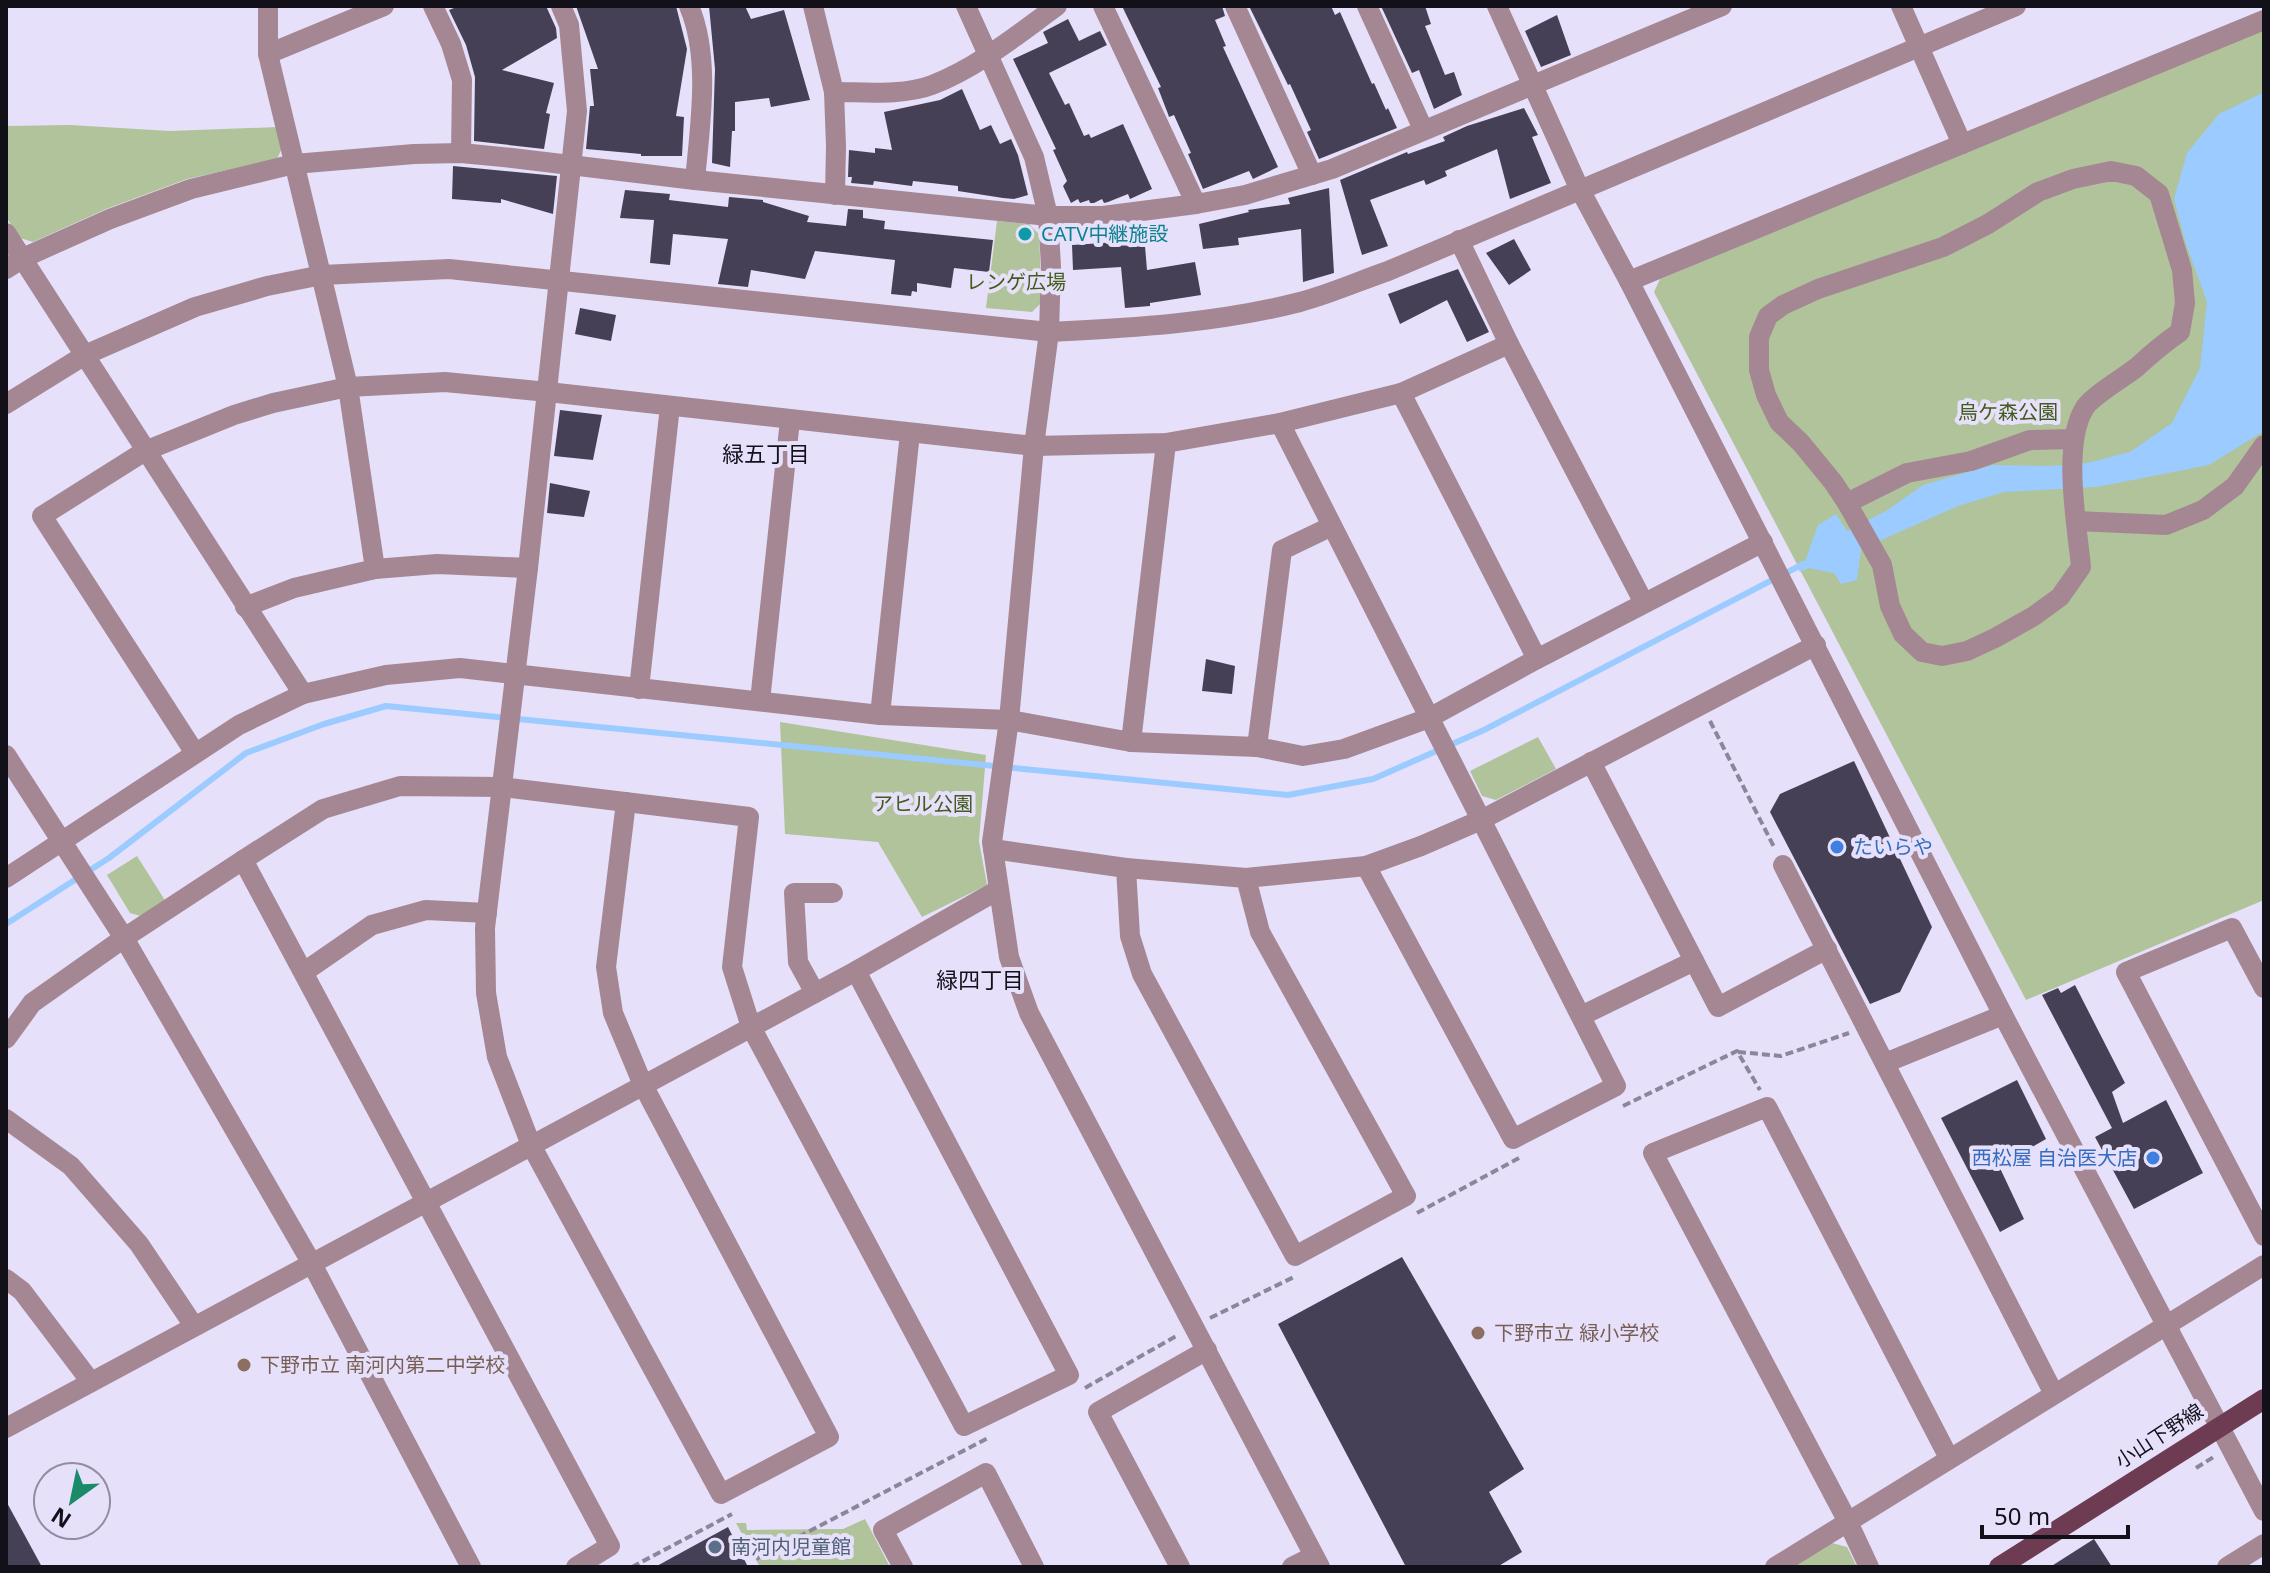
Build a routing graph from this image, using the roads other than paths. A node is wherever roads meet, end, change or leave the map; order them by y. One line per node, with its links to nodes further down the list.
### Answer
1 (268, 6): 18 (street)
2 (384, 6): 18 (street)
3 (433, 6): 24 (street)
4 (561, 6): 26 (street)
5 (689, 6): 28 (street)
6 (813, 6): 21 (street)
7 (966, 6): 19 (street)
8 (1057, 6): 19 (street)
9 (1103, 6): 31 (street)
10 (1235, 6): 27 (street)
11 (1367, 6): 22 (street)
12 (1497, 6): 20 (street)
13 (1722, 6): 20 (street)
14 (1901, 6): 17 (street)
15 (2016, 6): 17 (street)
16 (2264, 20): 23 (street)
17 (1919, 46): 23 (street); 29 (street)
18 (268, 54): 25 (street)
19 (988, 56): 21 (street); 32 (street)
20 (1532, 84): 22 (street); 29 (street)
21 (834, 92): 30 (street)
22 (1423, 129): 27 (street)
23 (1962, 144): 38 (street)
24 (461, 153): 25 (street); 26 (street)
25 (294, 164): 35 (street); 36 (street)
26 (572, 166): 28 (street); 37 (street)
27 (1312, 175): 31 (street)
28 (695, 180): 30 (street)
29 (1579, 188): 34 (street); 38 (street)
30 (835, 195): 32 (street)
31 (1196, 204): 32 (street)
32 (1048, 216): 39 (street)
33 (6, 233): 35 (street)
34 (1459, 240): 39 (street); 40 (street)
35 (14, 264): 41 (street)
36 (322, 275): 37 (street); 41 (street); 42 (street)
37 (560, 280): 39 (street); 43 (street)
38 (1629, 281): 58 (street)
39 (1049, 332): 53 (street)
40 (1509, 344): 44 (street); 61 (street)
41 (85, 355): 45 (street); 54 (street)
42 (348, 387): 43 (street); 54 (street); 60 (street)
43 (548, 392): 46 (street); 59 (street)
44 (1401, 393): 48 (street); 64 (street)
45 (6, 404)
46 (670, 406): 47 (street); 66 (street)
47 (790, 420): 49 (street); 68 (street)
48 (1280, 423): 51 (street); 57 (street)
49 (910, 433): 53 (street); 69 (street)
50 (2074, 439): 55 (street); 55 (street); 56 (street)
51 (1166, 443): 53 (street); 72 (street)
52 (2264, 445): 56 (street)
53 (1034, 446): 71 (street)
54 (145, 451): 62 (street); 74 (street)
55 (1847, 503): 56 (street)
56 (2076, 521)
57 (1332, 526): 70 (street); 73 (street)
58 (1763, 542): 61 (street); 63 (street)
59 (528, 568): 60 (street); 65 (street)
60 (375, 569): 62 (street)
61 (1644, 603): 64 (street)
62 (245, 607): 67 (street)
63 (1816, 645): 76 (street); 98 (street)
64 (1537, 659): 70 (street)
65 (515, 674): 66 (street); 67 (street); 77 (street)
66 (639, 689): 68 (street)
67 (303, 694): 74 (street)
68 (760, 701): 69 (street)
69 (880, 715): 71 (street)
70 (1429, 718): 73 (street); 79 (street)
71 (1009, 720): 72 (street); 81 (street)
72 (1131, 742): 73 (street)
73 (1257, 747)
74 (195, 753): 80 (street)
75 (6, 755): 80 (street)
76 (1591, 762): 79 (street); 93 (street)
77 (502, 787): 78 (street); 82 (street); 90 (street)
78 (626, 802): 100 (street); 103 (street)
79 (1481, 820): 84 (street); 99 (street)
80 (66, 848): 86 (street); 91 (street)
81 (993, 849): 85 (street); 88 (street)
82 (243, 860): 91 (street); 95 (street)
83 (1783, 865): 92 (street)
84 (1366, 866): 87 (street); 99 (street)
85 (1126, 868): 87 (street); 87 (street)
86 (6, 878)
87 (1246, 878)
88 (998, 890): 94 (street); 113 (street)
89 (833, 893): 97 (street)
90 (487, 913): 95 (street); 105 (street)
91 (124, 938): 101 (street); 108 (street)
92 (1827, 949): 93 (street); 102 (street)
93 (1694, 961): 99 (street)
94 (856, 971): 97 (street); 100 (street)
95 (304, 972): 106 (street)
96 (2264, 988): 107 (street)
97 (815, 993): 100 (street)
98 (2003, 1015): 102 (street); 111 (street)
99 (1581, 1016)
100 (751, 1027): 103 (street)
101 (6, 1039)
102 (1885, 1063): 115 (street)
103 (643, 1085): 105 (street); 105 (street)
104 (6, 1119): 112 (street)
105 (531, 1145): 106 (street)
106 (426, 1201): 108 (street); 125 (street)
107 (2264, 1236)
108 (311, 1262): 112 (street); 124 (street)
109 (2264, 1265): 111 (street)
110 (6, 1279): 114 (street)
111 (2166, 1324): 115 (street); 117 (street)
112 (194, 1326): 114 (street)
113 (1207, 1350): 123 (street); 128 (street)
114 (91, 1382): 118 (street)
115 (2054, 1394): 119 (street)
116 (2264, 1399): 117 (main road, 小山下野線)
117 (2219, 1426): 120 (street); 132 (main road, 小山下野線)
118 (6, 1428)
119 (1949, 1458): 121 (street); 121 (street)
120 (2264, 1511)
121 (1848, 1522): 130 (street); 131 (street)
122 (2264, 1544): 133 (street)
123 (1317, 1561): 129 (street)
124 (471, 1567)
125 (576, 1567)
126 (903, 1567): 127 (street)
127 (1034, 1567)
128 (1180, 1567)
129 (1292, 1567)
130 (1775, 1567)
131 (1869, 1567)
132 (1999, 1567)
133 (2227, 1567)

